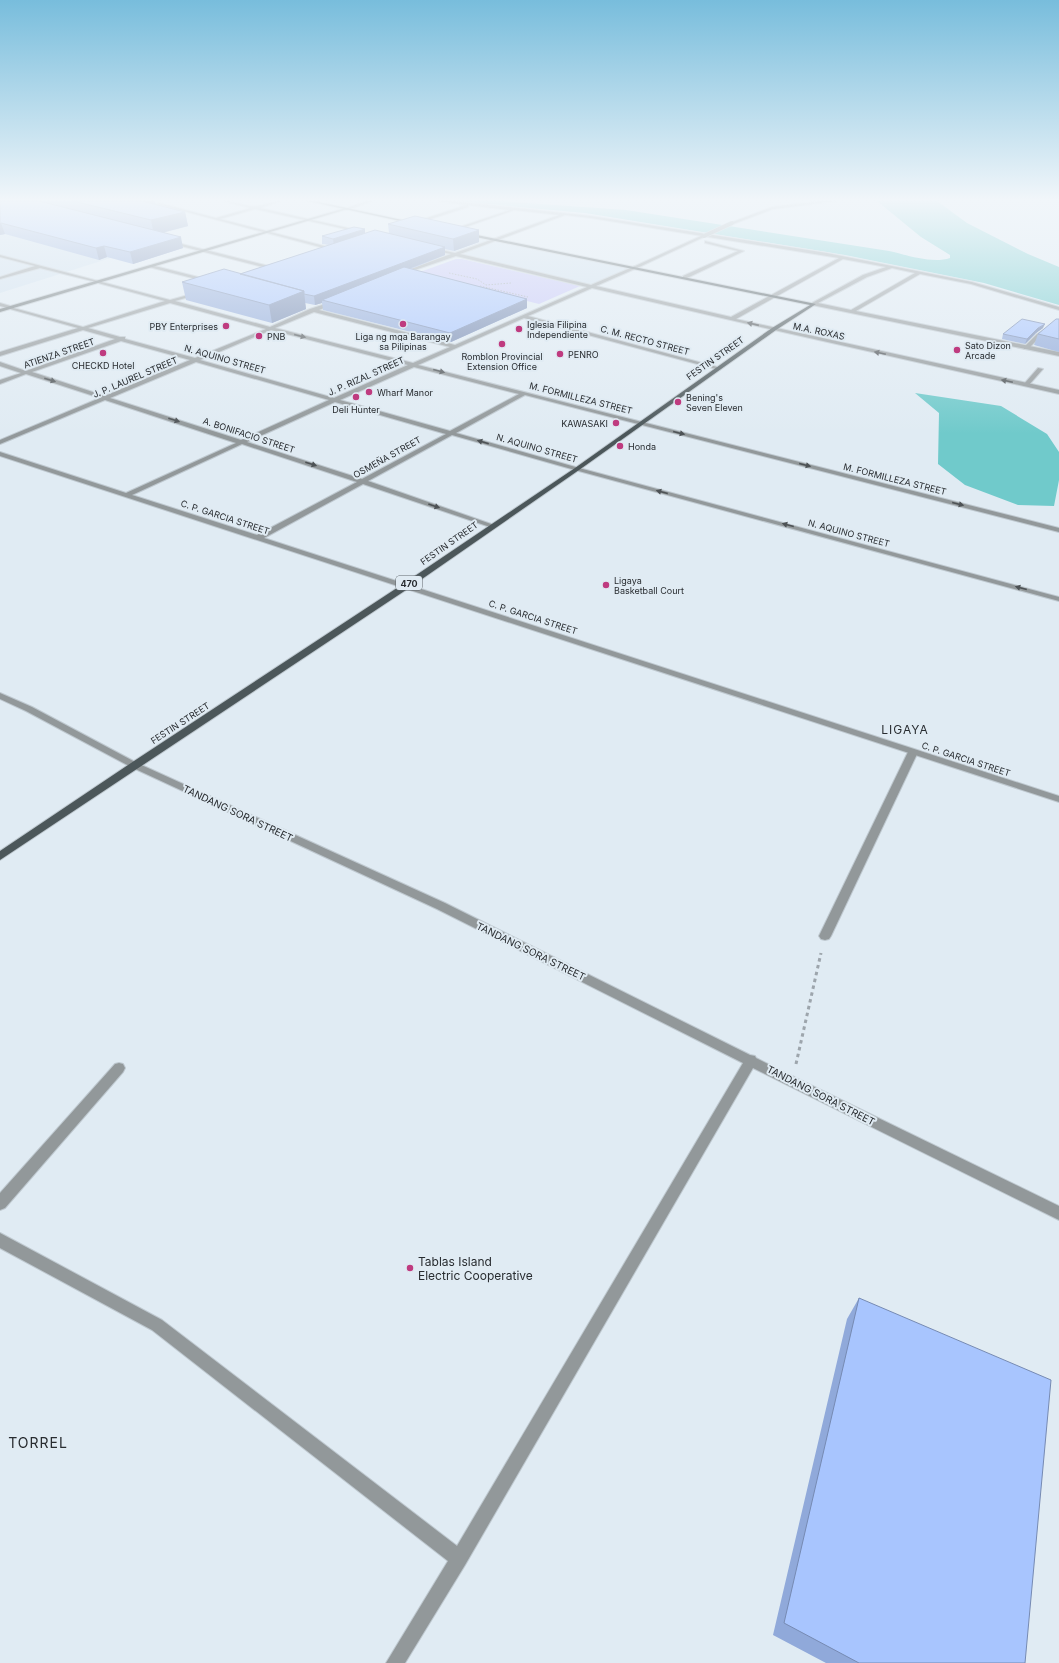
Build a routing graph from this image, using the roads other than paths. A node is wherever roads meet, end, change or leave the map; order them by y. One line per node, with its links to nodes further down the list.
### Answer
1 (87, 279): 11 (street, M. FORMILLEZA STREET)
2 (111, 279): 11 (main road)
3 (199, 279): 12 (street)
4 (559, 279): 13 (street, M.A. ROXAS)
5 (608, 279): 13 (street, J. P. RIZAL STREET)
6 (692, 279): 15 (main road)
7 (804, 279): 15 (street)
8 (860, 279): 19 (street, FESTIN STREET)
9 (909, 279): 26 (street)
10 (949, 279): 24 (street)
11 (100, 282): 17 (street, M. FORMILLEZA STREET); 21 (main road)
12 (216, 283)
13 (590, 286): 22 (street, J. P. RIZAL STREET); 28 (street, M.A. ROXAS)
14 (200, 292): 17 (street)
15 (773, 296): 19 (main road); 28 (street)
16 (337, 300): 23 (street, J. P. LAUREL STREET)
17 (170, 301): 30 (street); 31 (street, M. FORMILLEZA STREET)
18 (0, 304): 21 (street, N. AQUINO STREET)
19 (814, 304): 26 (street); 32 (main road, FESTIN STREET / 470)
20 (536, 306): 22 (street)
21 (12, 308): 25 (main road); 30 (street, N. AQUINO STREET)
22 (541, 308): 27 (street, J. P. RIZAL STREET)
23 (313, 309): 31 (street, J. P. LAUREL STREET); 34 (street)
24 (1059, 309)
25 (0, 311)
26 (851, 312): 35 (street)
27 (522, 316): 34 (street, J. P. RIZAL STREET); 41 (street, C. M. RECTO STREET)
28 (732, 319): 32 (street, M.A. ROXAS, one-way to 28)
29 (1059, 322): 35 (street)
30 (83, 328): 33 (street, N. AQUINO STREET); 36 (street)
31 (268, 328): 38 (street, J. P. LAUREL STREET); 40 (street, M. FORMILLEZA STREET, one-way to 40)
32 (774, 329): 41 (main road, FESTIN STREET / 470); 45 (street, M.A. ROXAS, one-way to 32)
33 (123, 338): 38 (street, N. AQUINO STREET); 43 (street, ATIENZA STREET)
34 (454, 346): 40 (street, J. P. RIZAL STREET)
35 (1026, 348): 37 (street)
36 (0, 354)
37 (1059, 354)
38 (196, 359): 48 (street, J. P. LAUREL STREET); 49 (street, N. AQUINO STREET)
39 (0, 364): 43 (street, A. BONIFACIO STREET)
40 (415, 364): 47 (street, M. FORMILLEZA STREET, one-way to 47); 49 (street, J. P. RIZAL STREET)
41 (718, 368): 50 (main road, FESTIN STREET / 470)
42 (1040, 369): 45 (street)
43 (26, 373): 44 (street, ATIENZA STREET); 48 (street, A. BONIFACIO STREET, one-way to 48)
44 (0, 382)
45 (1026, 385): 46 (street, M.A. ROXAS)
46 (1059, 392)
47 (525, 393): 50 (street, M. FORMILLEZA STREET); 51 (street, OSMEÑA STREET)
48 (107, 398): 52 (street, J. P. LAUREL STREET); 53 (street, A. BONIFACIO STREET, one-way to 53)
49 (334, 400): 51 (street, N. AQUINO STREET); 53 (street, J. P. RIZAL STREET)
50 (641, 423): 55 (main road, FESTIN STREET / 470); 59 (street, M. FORMILLEZA STREET, one-way to 59)
51 (450, 433): 55 (street, N. AQUINO STREET, one-way to 51); 56 (street, OSMEÑA STREET)
52 (0, 442)
53 (242, 442): 56 (street, A. BONIFACIO STREET, one-way to 56); 57 (street, J. P. RIZAL STREET)
54 (0, 454): 57 (street, C. P. GARCIA STREET)
55 (577, 468): 58 (main road, FESTIN STREET / 470); 62 (street, N. AQUINO STREET, one-way to 55)
56 (361, 481): 58 (street, A. BONIFACIO STREET, one-way to 58); 60 (street, OSMEÑA STREET)
57 (127, 495): 60 (street, C. P. GARCIA STREET)
58 (492, 526): 61 (main road, FESTIN STREET / 470)
59 (1059, 530)
60 (258, 538): 61 (street, C. P. GARCIA STREET)
61 (406, 586): 64 (street, C. P. GARCIA STREET); 65 (main road, FESTIN STREET / 470)
62 (1059, 599)
63 (0, 696): 65 (street, TANDANG SORA STREET)
64 (913, 752): 66 (street, C. P. GARCIA STREET); 68 (street)
65 (134, 765): 67 (main road, FESTIN STREET / 470); 69 (street, TANDANG SORA STREET)
66 (1059, 799)
67 (0, 856)
68 (825, 936)
69 (751, 1060): 72 (street, TANDANG SORA STREET); 74 (street)
70 (119, 1068): 71 (street)
71 (0, 1202)
72 (1059, 1213)
73 (0, 1240): 74 (street)
74 (459, 1559): 75 (street)
75 (395, 1663)

